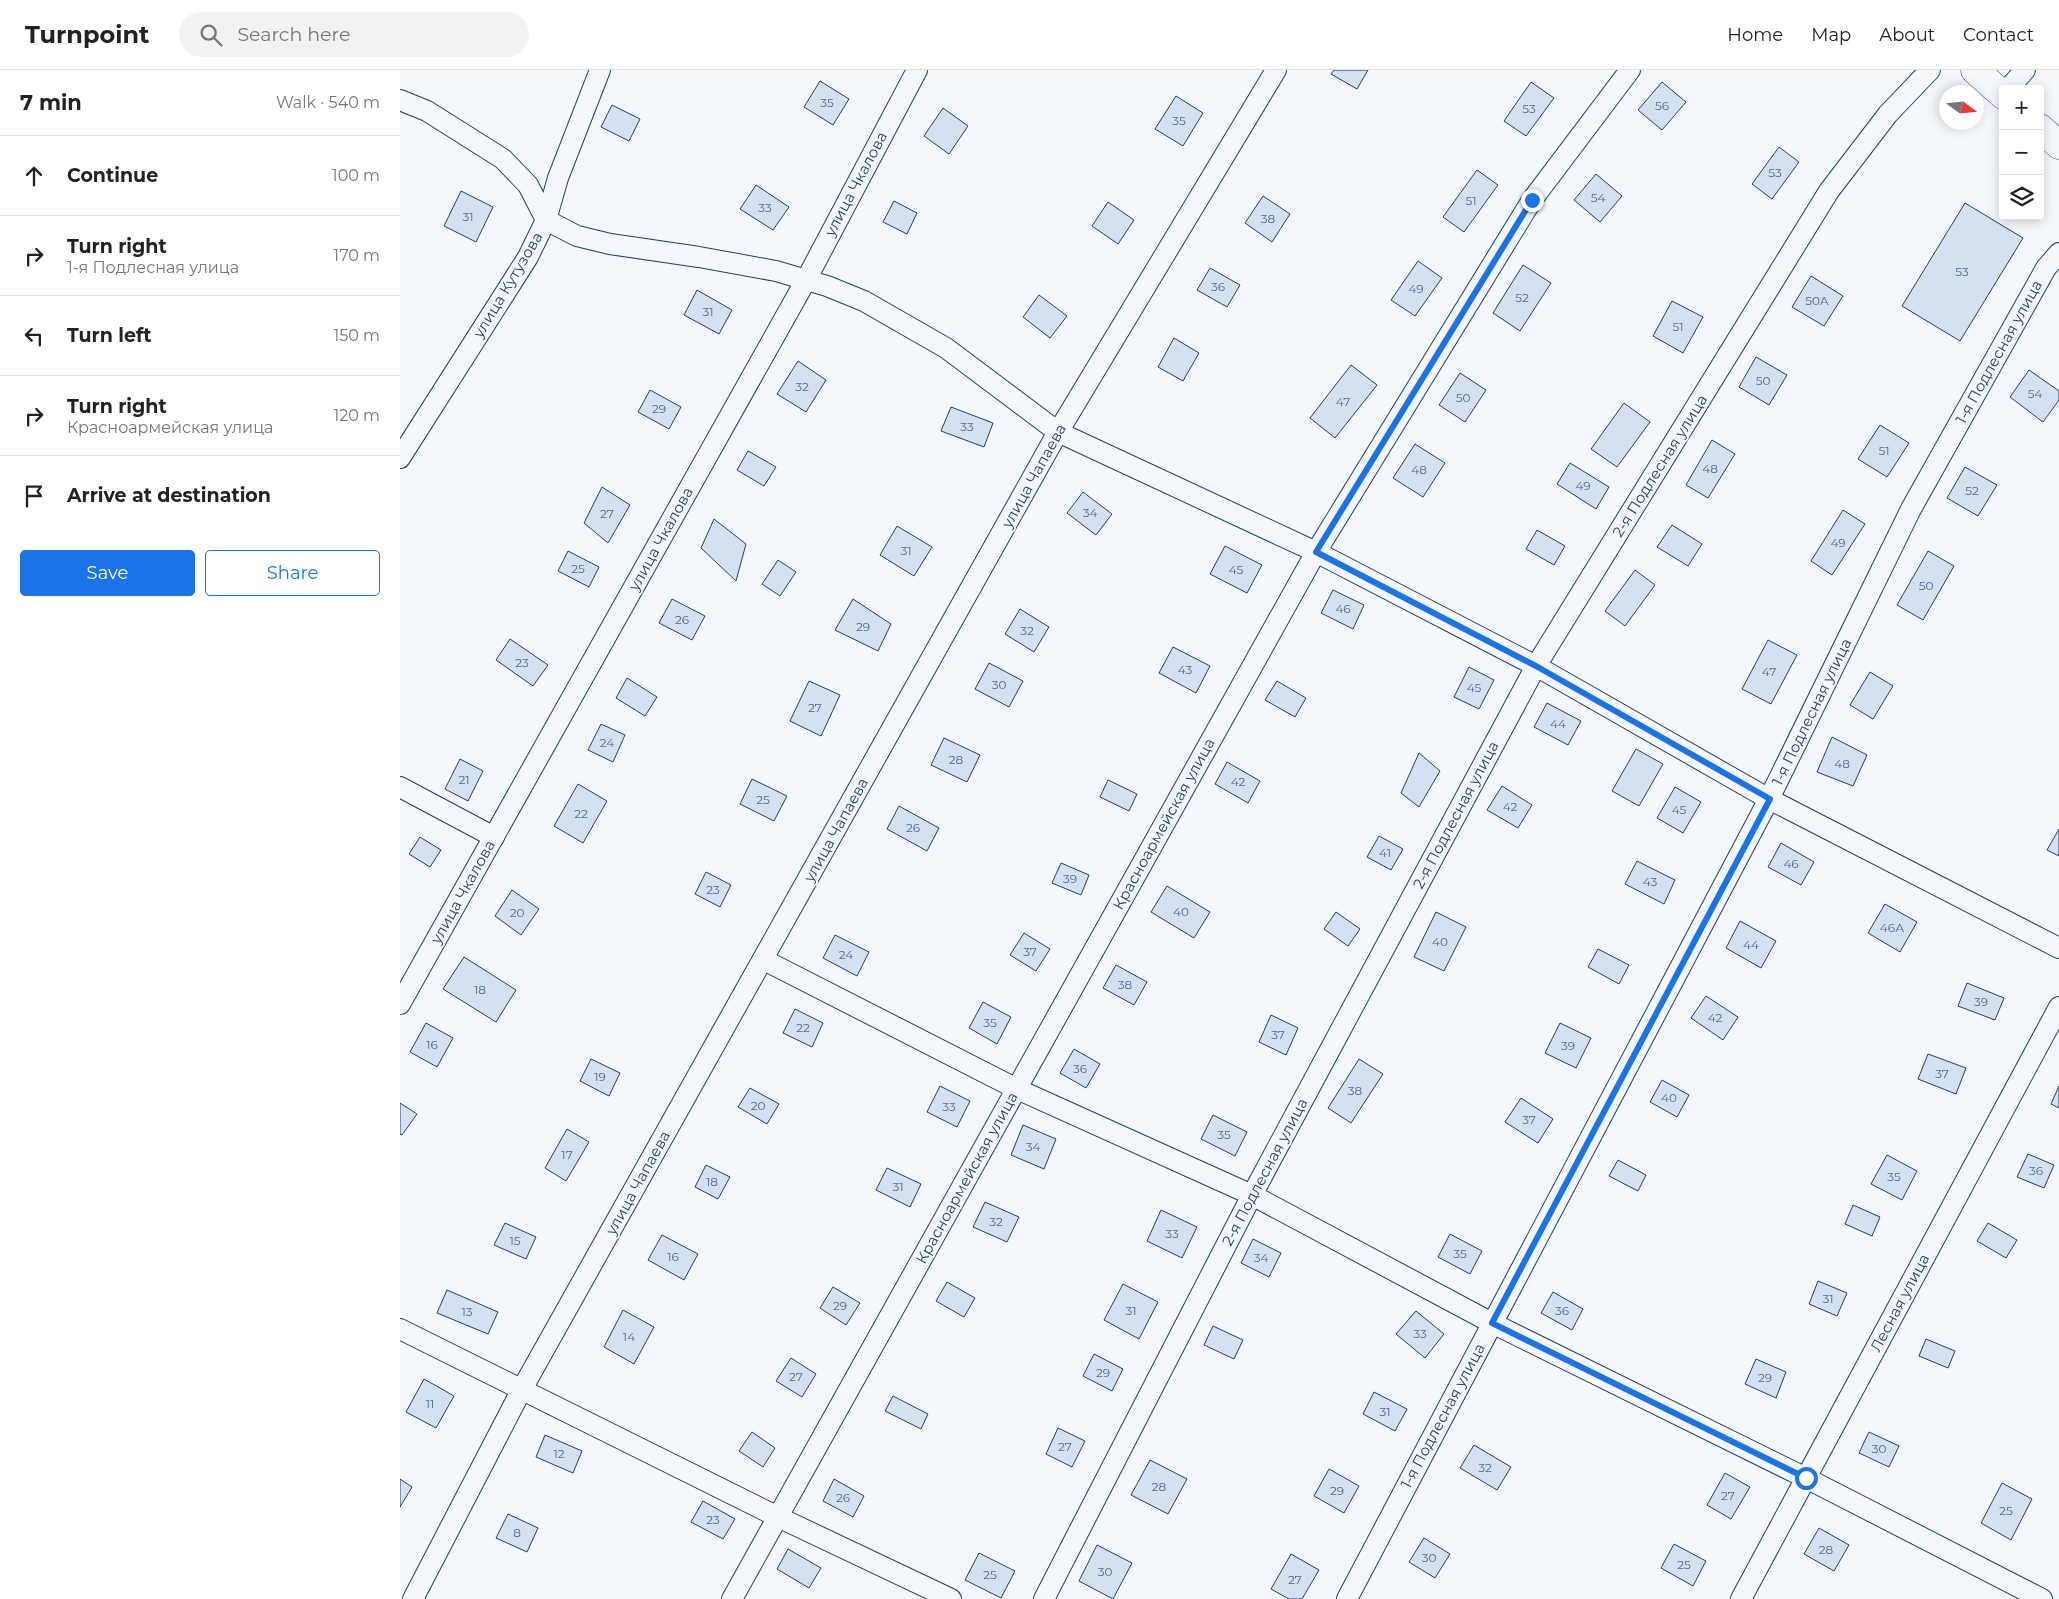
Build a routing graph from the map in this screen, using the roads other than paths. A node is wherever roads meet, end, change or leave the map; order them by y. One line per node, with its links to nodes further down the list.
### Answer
1 (600, 70): 13 (street, улица Кутузова)
2 (917, 70): 15 (street, улица Чкалова)
3 (1276, 70): 16 (street, улица Чапаева)
4 (1630, 70): 18 (street, Красноармейская улица)
5 (1930, 70): 19 (street, 2-я Подлесная улица)
6 (1974, 70): 9 (street)
7 (2025, 70): 8 (street)
8 (2012, 85)
9 (1999, 92)
10 (400, 100): 13 (street)
11 (2042, 130): 12 (street)
12 (2059, 145)
13 (546, 220): 15 (street); 17 (street, улица Кутузова)
14 (2059, 253): 21 (street, 1-я Подлесная улица)
15 (806, 280): 16 (street); 22 (street, улица Чкалова)
16 (1058, 432): 18 (street); 24 (street, улица Чапаева)
17 (400, 458)
18 (1316, 552): 19 (street); 27 (street, Красноармейская улица)
19 (1536, 666): 21 (street); 28 (street, 2-я Подлесная улица)
20 (400, 787): 22 (street)
21 (1770, 799): 23 (street); 29 (street, 1-я Подлесная улица)
22 (494, 837): 25 (street, улица Чкалова)
23 (2059, 948)
24 (764, 960): 27 (street); 31 (street, улица Чапаева)
25 (400, 1004)
26 (2059, 1007): 32 (street, Лесная улица)
27 (1017, 1089): 28 (street); 33 (street, Красноармейская улица)
28 (1252, 1196): 29 (street); 37 (street, 2-я Подлесная улица)
29 (1492, 1323): 32 (street); 38 (street, 1-я Подлесная улица)
30 (400, 1329): 31 (street)
31 (522, 1389): 33 (street); 34 (street, улица Чапаева)
32 (1806, 1478): 39 (street, Лесная улица); 40 (street)
33 (778, 1517): 35 (street, Красноармейская улица); 36 (street)
34 (413, 1599)
35 (732, 1599)
36 (951, 1599)
37 (1044, 1599)
38 (1347, 1599)
39 (1741, 1599)
40 (2042, 1599)

